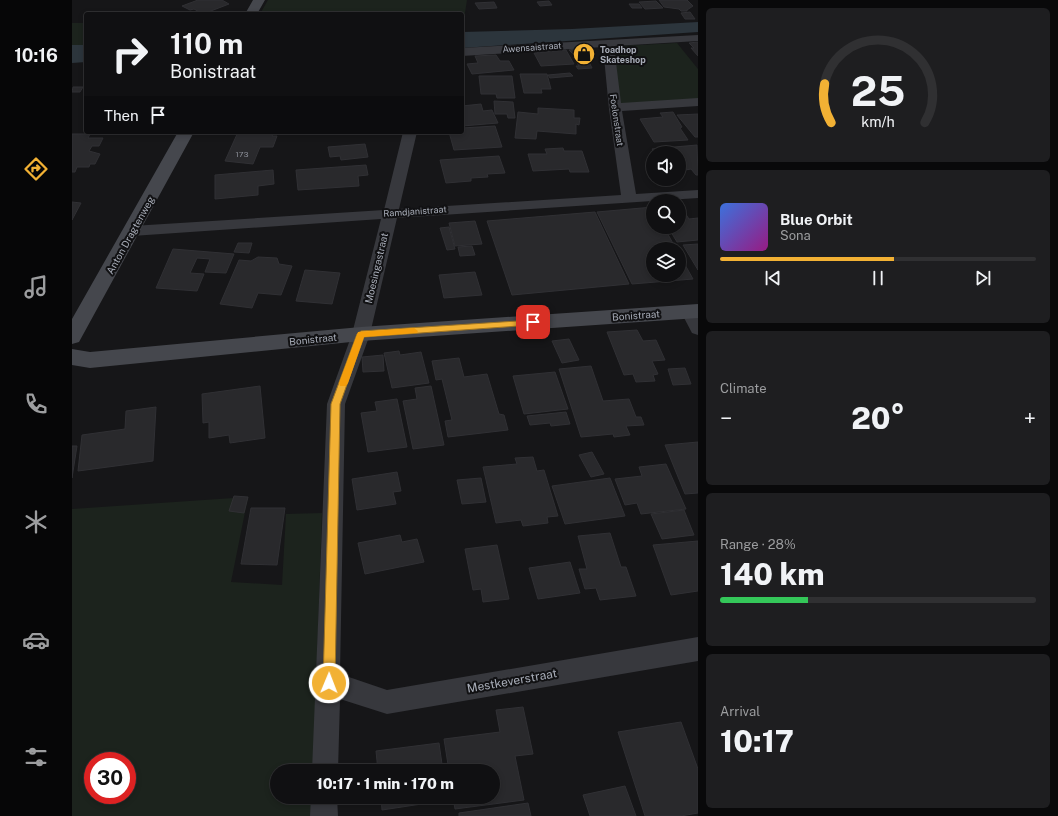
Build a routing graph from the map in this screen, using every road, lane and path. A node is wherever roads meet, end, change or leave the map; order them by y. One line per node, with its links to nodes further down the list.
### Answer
1 (259, 0): 2 (street)
2 (252, 12)
3 (698, 38): 4 (street, Awensaistraat)
4 (608, 42): 5 (street, Awensaistraat); 7 (street, Foelonstraat)
5 (464, 52)
6 (698, 102): 7 (street)
7 (615, 109): 11 (street, Foelonstraat)
8 (185, 134): 13 (street, Anton Dragtenweg)
9 (409, 134): 12 (street, Moesingastraat)
10 (698, 194): 11 (street, Ramdjanistraat)
11 (629, 198): 12 (street, Ramdjanistraat)
12 (389, 213): 13 (street, Ramdjanistraat); 15 (street, Moesingastraat)
13 (132, 231): 16 (street, Anton Dragtenweg)
14 (695, 317): 15 (street, Bonistraat)
15 (361, 334): 17 (street, Bonistraat); 19 (street, Moesingastraat)
16 (72, 337)
17 (72, 357)
18 (698, 649): 19 (street, Mestkeverstraat)
19 (329, 683): 20 (street, Moesingastraat)
20 (325, 764)
21 (324, 804): 22 (street)
22 (324, 816)

